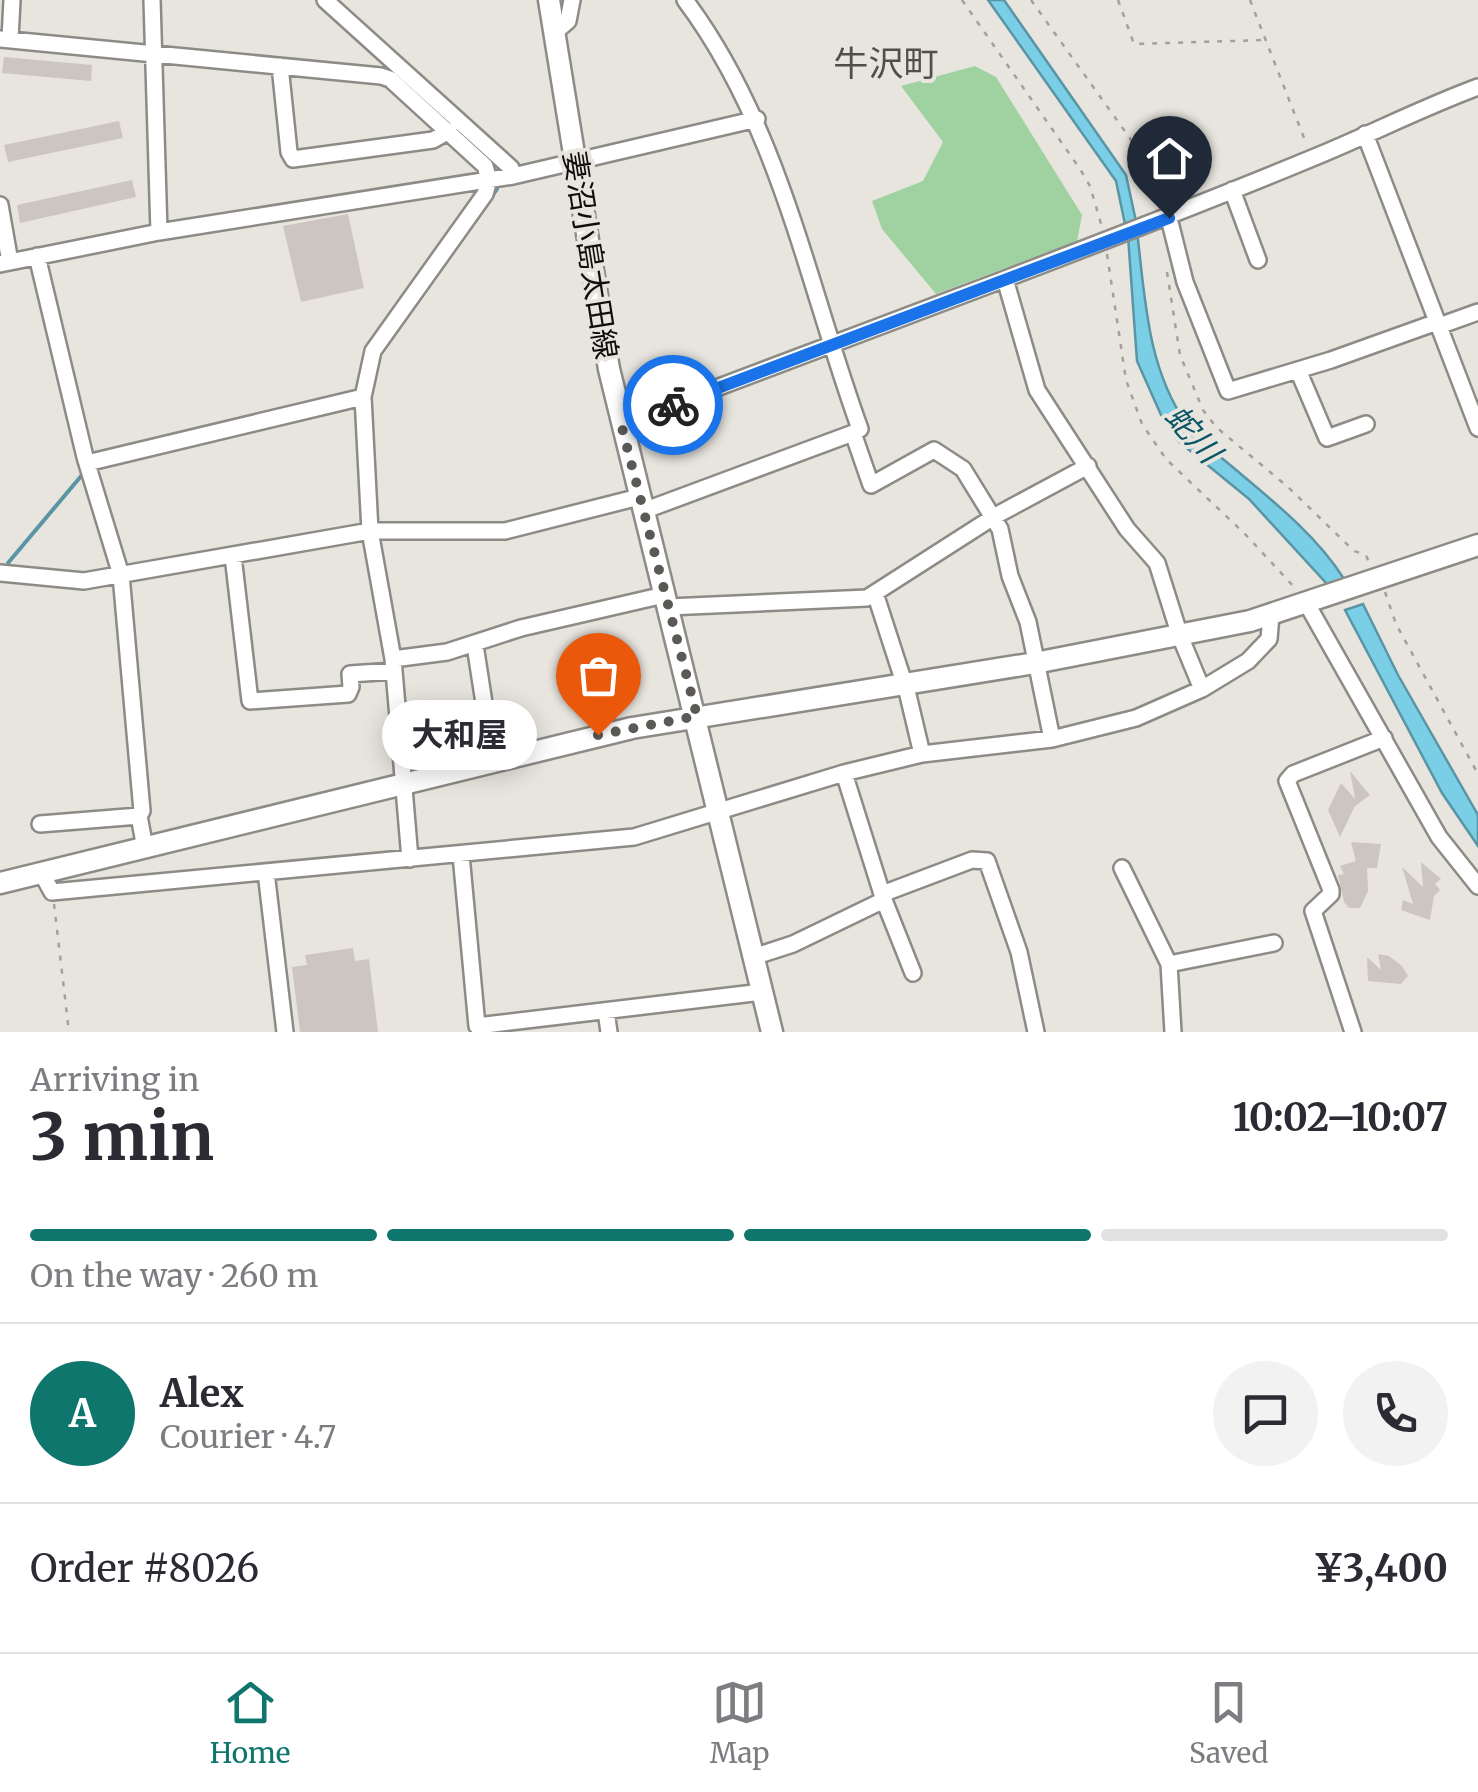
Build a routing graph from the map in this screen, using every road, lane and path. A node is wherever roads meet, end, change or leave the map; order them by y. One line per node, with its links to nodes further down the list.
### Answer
1 (12, 0): 12 (street)
2 (152, 0): 14 (street)
3 (326, 0): 22 (street)
4 (549, 0): 11 (main road, 妻沼小島太田線)
5 (572, 0): 11 (street)
6 (685, 0): 17 (street)
7 (962, 0): 28 (path)
8 (1031, 0): 26 (path)
9 (1118, 0): 13 (path)
10 (1250, 0): 13 (path)
11 (554, 33): 21 (main road, 妻沼小島太田線)
12 (5, 39): 14 (street)
13 (1265, 40): 20 (path)
14 (154, 52): 15 (street); 27 (street)
15 (280, 66): 18 (street); 18 (street)
16 (1478, 87): 19 (street)
17 (756, 119): 21 (street); 36 (street)
18 (449, 131): 23 (street)
19 (1365, 134): 20 (street); 35 (street)
20 (1312, 159): 24 (street)
21 (576, 164): 22 (street); 39 (main road, 妻沼小島太田線)
22 (514, 176): 23 (street)
23 (489, 180): 27 (street); 38 (street)
24 (1232, 190): 26 (street); 31 (street)
25 (0, 205): 32 (street)
26 (1162, 220): 28 (street); 37 (street)
27 (159, 232): 29 (street)
28 (1108, 239): 33 (street); 54 (path)
29 (37, 256): 32 (street); 44 (street)
30 (1165, 259): 52 (path)
31 (1258, 260)
32 (5, 263)
33 (1006, 280): 36 (street); 43 (street)
34 (1478, 312): 35 (street)
35 (1438, 324): 37 (street); 41 (street)
36 (830, 346): 39 (street); 42 (street)
37 (1298, 370): 40 (street)
38 (364, 397): 44 (street); 47 (street)
39 (621, 424): 45 (main road, 妻沼小島太田線)
40 (1366, 424)
41 (1478, 428)
42 (857, 430): 45 (street); 46 (street)
43 (1088, 466): 46 (street); 57 (street)
44 (89, 469): 51 (street)
45 (641, 504): 47 (street); 55 (main road, 妻沼小島太田線)
46 (995, 516): 53 (street); 59 (street)
47 (370, 531): 49 (street); 60 (street)
48 (1478, 545): 52 (main road)
49 (232, 556): 51 (street); 60 (street)
50 (0, 573): 51 (street)
51 (121, 576): 72 (street)
52 (1375, 579): 54 (main road); 69 (path)
53 (875, 593): 55 (street); 61 (street)
54 (1309, 599): 56 (main road); 64 (street)
55 (666, 601): 58 (street); 63 (main road, 妻沼小島太田線)
56 (1271, 615): 57 (main road); 62 (street)
57 (1180, 636): 59 (main road); 62 (street)
58 (475, 644): 60 (street); 67 (street)
59 (1035, 664): 61 (main road); 65 (street)
60 (394, 665): 70 (street)
61 (904, 686): 63 (main road); 66 (street)
62 (1202, 689): 65 (street)
63 (697, 716): 67 (main road); 71 (main road, 妻沼小島太田線)
64 (1384, 738): 81 (street); 96 (street)
65 (1052, 739): 66 (street)
66 (922, 754): 68 (street)
67 (492, 761): 70 (main road)
68 (844, 774): 71 (street); 82 (street)
69 (1478, 774)
70 (402, 784): 74 (main road); 76 (street)
71 (720, 810): 75 (street); 84 (main road, 妻沼小島太田線)
72 (140, 816): 73 (street); 74 (street)
73 (40, 824)
74 (145, 848): 79 (main road)
75 (461, 854): 76 (street); 89 (street)
76 (410, 859): 78 (street)
77 (1122, 868): 85 (street)
78 (266, 872): 79 (street); 91 (street)
79 (47, 883): 80 (main road); 90 (path)
80 (0, 884)
81 (1478, 886)
82 (883, 897): 84 (street); 86 (street); 94 (street)
83 (1274, 943): 85 (street)
84 (753, 957): 87 (main road, 妻沼小島太田線)
85 (1169, 964): 95 (street)
86 (913, 973)
87 (762, 992): 88 (street); 93 (main road, 妻沼小島太田線)
88 (606, 1010): 89 (street); 92 (street)
89 (501, 1028)
90 (69, 1032)
91 (285, 1032)
92 (609, 1032)
93 (772, 1032)
94 (1036, 1032)
95 (1173, 1032)
96 (1353, 1032)

